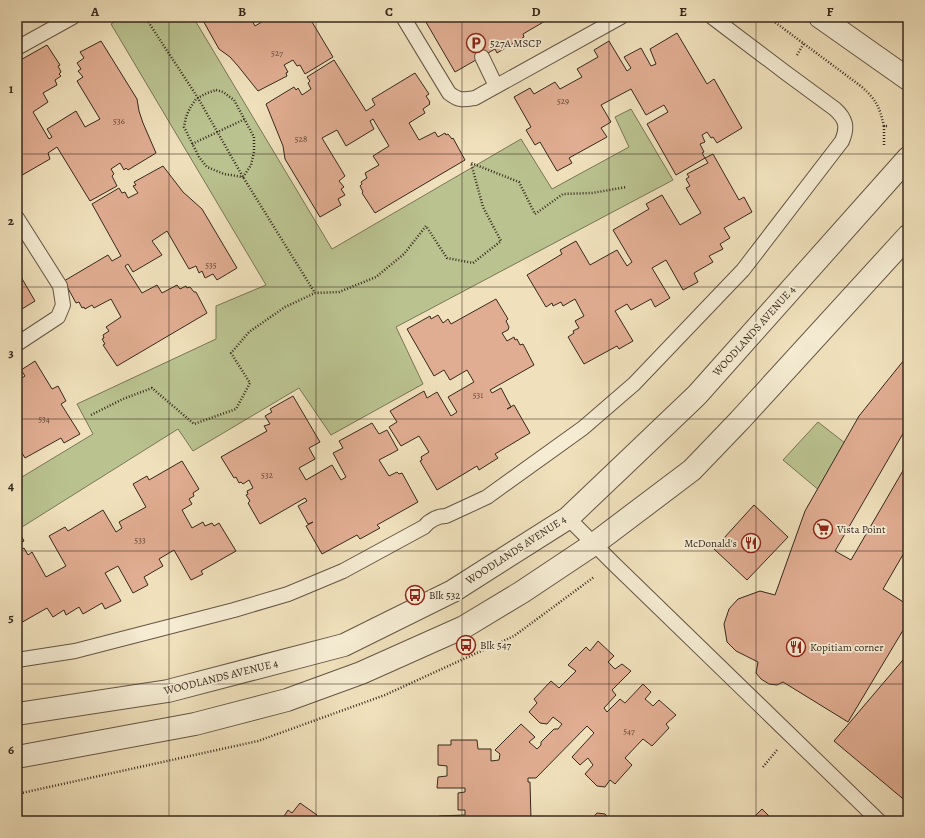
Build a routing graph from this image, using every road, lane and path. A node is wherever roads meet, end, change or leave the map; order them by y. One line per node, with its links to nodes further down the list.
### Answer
1 (73, 17): 8 (lane)
2 (145, 17): 12 (path)
3 (403, 17): 11 (lane)
4 (621, 17): 11 (lane)
5 (712, 17): 27 (lane)
6 (768, 17): 14 (path)
7 (820, 17): 10 (street)
8 (17, 48)
9 (482, 57): 11 (lane)
10 (908, 79)
11 (496, 86)
12 (198, 98): 13 (path); 15 (path); 16 (path)
13 (245, 119): 15 (path); 18 (path)
14 (889, 126)
15 (217, 132): 16 (path); 18 (path)
16 (192, 144): 18 (path)
17 (908, 158): 25 (street, WOODLANDS AVENUE 4)
18 (243, 177): 22 (path)
19 (627, 187): 22 (path)
20 (17, 218): 23 (lane)
21 (908, 236): 26 (street)
22 (315, 293): 24 (path)
23 (17, 344)
24 (91, 416)
25 (568, 518): 26 (lane); 28 (street, WOODLANDS AVENUE 4)
26 (594, 544): 29 (street); 30 (lane)
27 (17, 660)
28 (21, 713)
29 (17, 757)
30 (879, 821)

